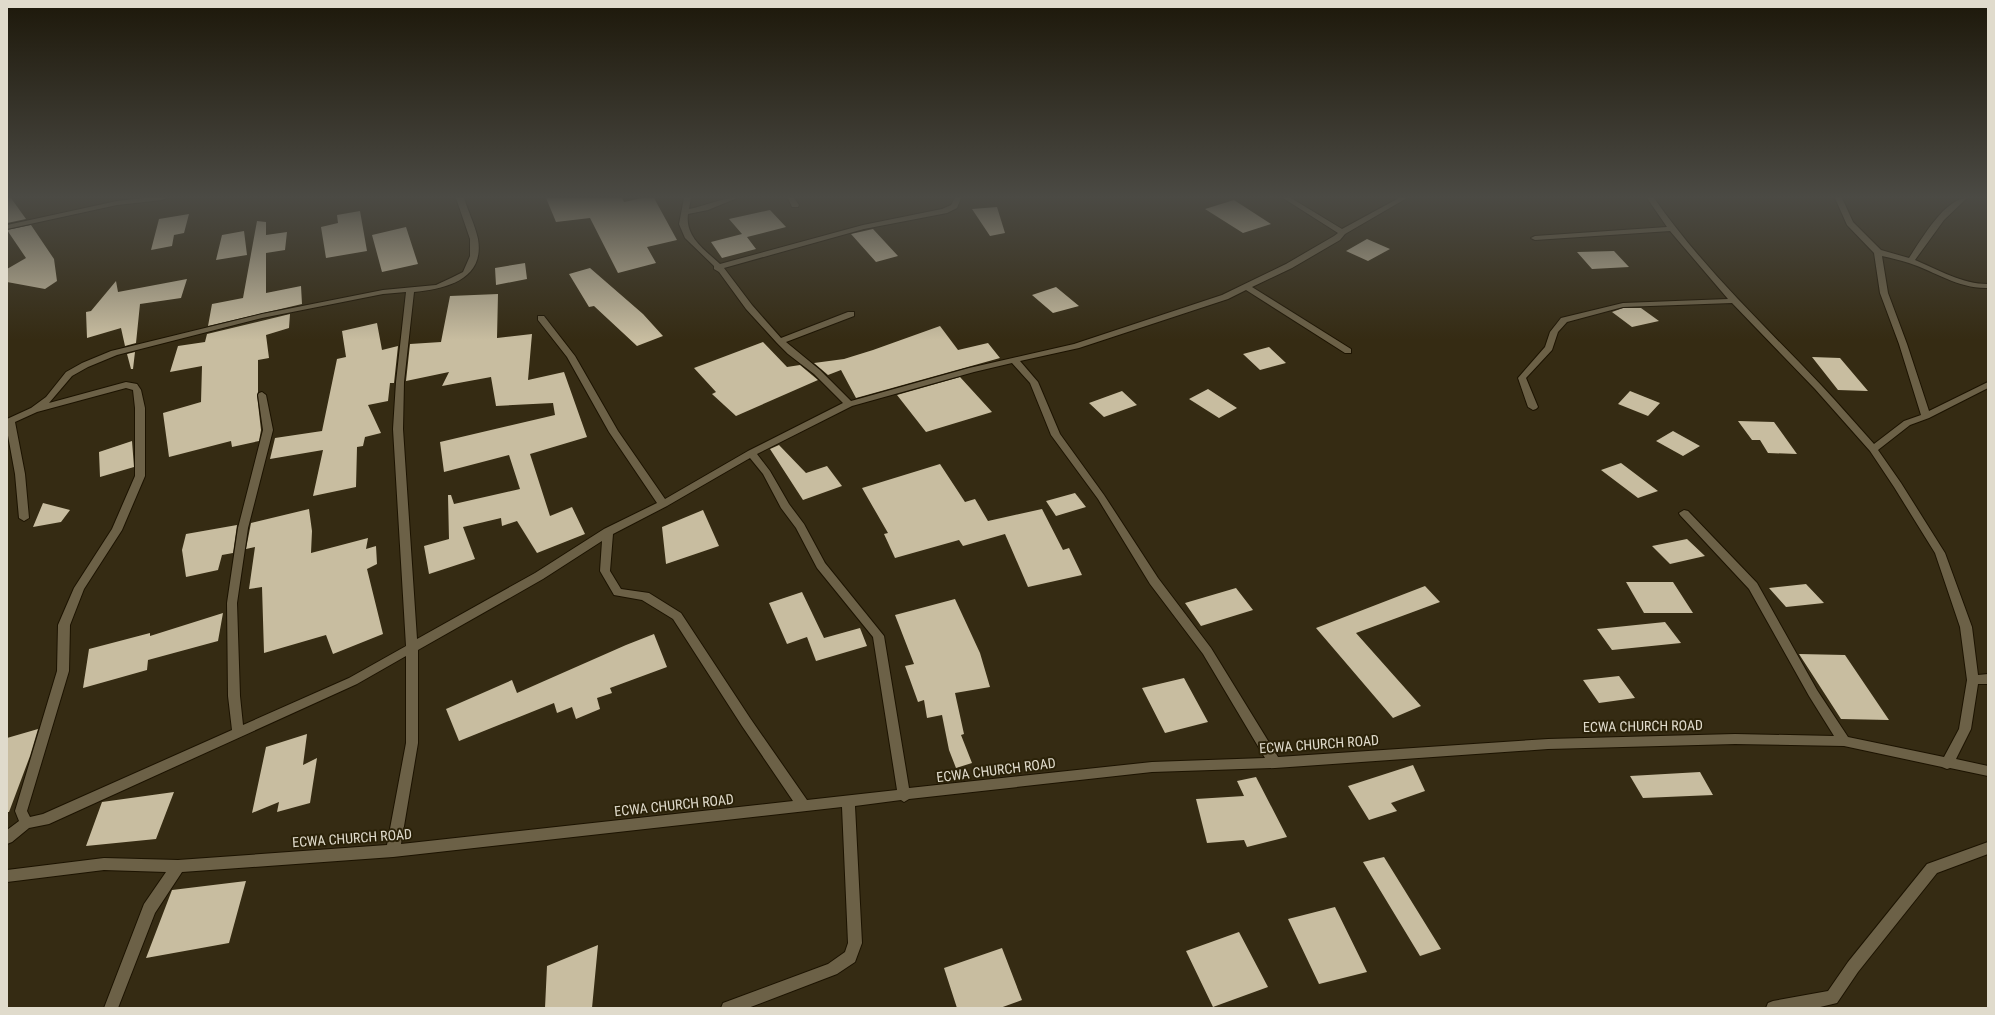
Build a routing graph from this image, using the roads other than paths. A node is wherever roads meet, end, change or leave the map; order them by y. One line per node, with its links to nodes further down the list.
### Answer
1 (474, 245): 13 (street)
2 (696, 245): 10 (street)
3 (794, 245): 10 (street)
4 (1324, 245): 12 (street)
5 (1686, 245): 14 (street)
6 (1872, 245): 8 (street)
7 (1921, 245): 9 (street)
8 (1878, 252): 9 (street); 25 (street)
9 (1912, 261): 11 (street)
10 (717, 267): 17 (street)
11 (1988, 286)
12 (1247, 287): 18 (street); 19 (street)
13 (410, 289): 24 (street); 33 (street)
14 (1734, 301): 23 (street); 27 (street)
15 (852, 314): 17 (street)
16 (541, 318): 29 (street)
17 (780, 340): 22 (street)
18 (1348, 351)
19 (1014, 360): 22 (street); 38 (street)
20 (1988, 385): 25 (street)
21 (262, 395): 36 (street)
22 (849, 404): 28 (street)
23 (1533, 407)
24 (34, 410): 26 (street); 44 (street)
25 (1926, 416): 27 (street)
26 (8, 421): 31 (street)
27 (1873, 449): 35 (street)
28 (751, 453): 29 (street); 41 (street)
29 (663, 504): 32 (street)
30 (1684, 513): 37 (street)
31 (24, 518)
32 (608, 532): 33 (street); 43 (street)
33 (412, 646): 36 (street); 47 (street)
34 (1988, 679): 35 (street)
35 (1974, 680): 39 (street)
36 (238, 732): 44 (street)
37 (1844, 741): 38 (street, ECWA CHURCH ROAD); 39 (street, ECWA CHURCH ROAD)
38 (1275, 762): 41 (street, ECWA CHURCH ROAD)
39 (1947, 764): 40 (street, ECWA CHURCH ROAD)
40 (1988, 771)
41 (904, 796): 42 (street, ECWA CHURCH ROAD)
42 (848, 800): 43 (street, ECWA CHURCH ROAD); 51 (street)
43 (804, 806): 47 (street, ECWA CHURCH ROAD)
44 (26, 823): 45 (street)
45 (7, 838)
46 (1988, 848): 52 (street)
47 (393, 851): 48 (street, ECWA CHURCH ROAD)
48 (178, 866): 49 (street, ECWA CHURCH ROAD); 50 (street)
49 (7, 876)
50 (111, 1008)
51 (728, 1008)
52 (1773, 1008)

